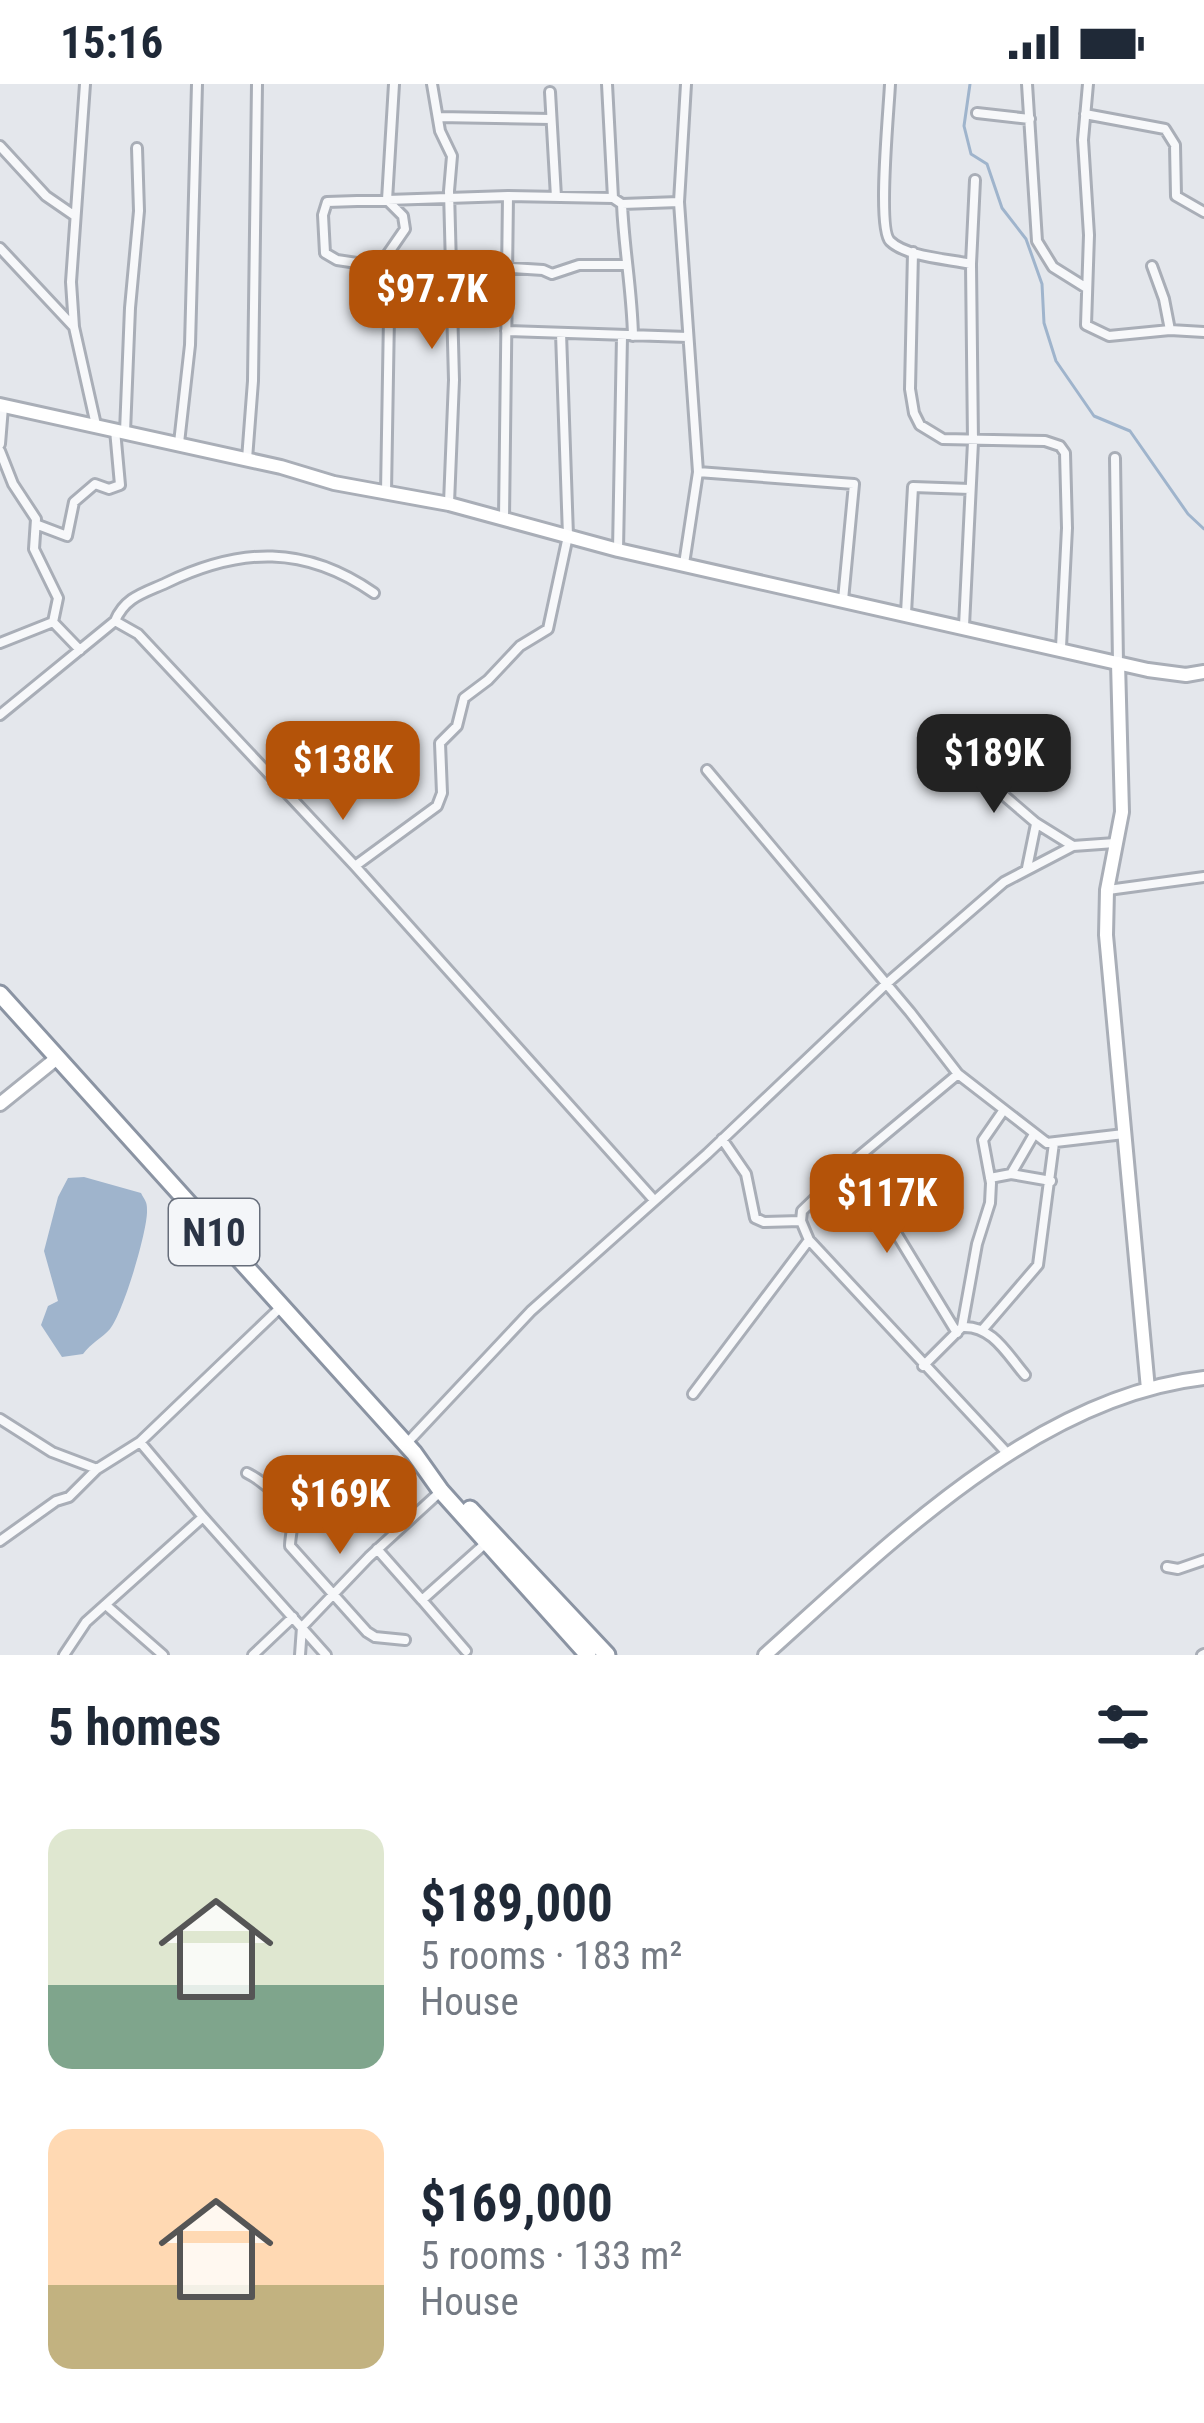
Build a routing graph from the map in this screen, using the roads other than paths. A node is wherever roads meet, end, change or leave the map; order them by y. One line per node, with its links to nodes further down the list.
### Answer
1 (86, 84): 27 (street)
2 (197, 84): 48 (street)
3 (256, 84): 51 (street)
4 (394, 84): 23 (street)
5 (432, 84): 14 (street)
6 (608, 84): 24 (street)
7 (686, 84): 25 (street)
8 (890, 84): 29 (street)
9 (1028, 84): 16 (street)
10 (1088, 84): 13 (street)
11 (550, 92): 15 (street)
12 (977, 113): 16 (street)
13 (1085, 115): 26 (street); 36 (street)
14 (438, 117): 15 (street); 22 (street)
15 (551, 119): 21 (street)
16 (1030, 119): 36 (street)
17 (0, 146): 27 (street)
18 (137, 148): 46 (street)
19 (975, 180): 30 (street)
20 (508, 196): 21 (street); 22 (street); 34 (street)
21 (556, 197): 24 (street)
22 (449, 199): 23 (street); 35 (street)
23 (387, 200): 33 (street); 33 (street)
24 (618, 201): 25 (street); 31 (street)
25 (679, 202): 43 (street)
26 (1204, 212)
27 (75, 216): 37 (street)
28 (0, 248): 37 (street)
29 (913, 252): 30 (street); 47 (street)
30 (971, 264): 47 (street)
31 (624, 265): 34 (street); 42 (street)
32 (1152, 266): 38 (street)
33 (384, 267): 54 (street)
34 (506, 267): 35 (street); 39 (street)
35 (453, 269): 55 (street)
36 (1085, 287): 38 (street)
37 (74, 328): 45 (street)
38 (1170, 330): 40 (street)
39 (506, 331): 41 (street); 56 (street)
40 (1204, 332)
41 (562, 333): 42 (street); 58 (street)
42 (627, 336): 43 (street); 59 (street)
43 (688, 337): 52 (street)
44 (2, 405): 45 (street); 49 (street)
45 (96, 426): 46 (street)
46 (120, 431): 48 (street); 57 (street)
47 (974, 442): 53 (street); 68 (street)
48 (178, 445): 51 (street)
49 (0, 447): 57 (street)
50 (1114, 458): 70 (street)
51 (247, 459): 54 (street)
52 (698, 472): 60 (street); 62 (street)
53 (971, 489): 63 (street); 66 (street)
54 (386, 494): 55 (street)
55 (449, 504): 56 (street)
56 (504, 520): 58 (street)
57 (38, 525): 65 (street)
58 (568, 536): 59 (street); 78 (street)
59 (618, 550): 60 (street)
60 (684, 564): 62 (street)
61 (374, 593): 64 (street)
62 (843, 600): 63 (street)
63 (907, 614): 66 (street)
64 (115, 621): 69 (street); 78 (street)
65 (53, 622): 67 (street); 69 (street)
66 (964, 626): 68 (street)
67 (0, 644)
68 (1061, 647): 70 (street)
69 (80, 650): 72 (street)
70 (1118, 663): 71 (street); 76 (street)
71 (1204, 672)
72 (0, 715)
73 (707, 770): 82 (street)
74 (980, 775): 75 (street)
75 (1036, 824): 77 (street); 79 (street)
76 (1115, 843): 77 (street); 81 (street)
77 (1073, 846): 79 (street)
78 (355, 866): 96 (street)
79 (1027, 870): 82 (street)
80 (1204, 877): 81 (street)
81 (1107, 890): 88 (street)
82 (885, 985): 85 (street); 90 (street)
83 (0, 994): 84 (highway, N10)
84 (56, 1058): 86 (street); 99 (highway, N10)
85 (958, 1075): 87 (street); 92 (street)
86 (0, 1104)
87 (1003, 1111): 89 (street); 94 (street)
88 (1124, 1134): 91 (street); 105 (street)
89 (1033, 1136): 91 (street); 93 (street)
90 (722, 1139): 96 (street); 97 (street)
91 (1054, 1144): 95 (street)
92 (856, 1158): 97 (street); 101 (street)
93 (1011, 1174): 94 (street); 95 (street)
94 (990, 1178): 101 (street)
95 (1051, 1181): 100 (street)
96 (654, 1199): 109 (street)
97 (801, 1221): 98 (street)
98 (809, 1240): 102 (street); 106 (street)
99 (282, 1306): 108 (street); 109 (highway, N10)
100 (984, 1328): 101 (street); 103 (street)
101 (959, 1330): 102 (street)
102 (922, 1366): 110 (street)
103 (1025, 1375)
104 (1204, 1378): 105 (street)
105 (1148, 1389): 110 (street)
106 (693, 1394)
107 (0, 1419): 111 (street)
108 (140, 1442): 111 (street); 115 (street)
109 (406, 1444): 112 (highway, N10)
110 (1008, 1454): 136 (street)
111 (97, 1469): 116 (street)
112 (428, 1470): 114 (highway, N10); 121 (highway, N10)
113 (247, 1473): 122 (street)
114 (441, 1491): 117 (highway, N10); 118 (street)
115 (203, 1517): 124 (street); 125 (street)
116 (0, 1541)
117 (487, 1542): 121 (highway, N10); 123 (street)
118 (377, 1549): 122 (street); 123 (street)
119 (1204, 1560): 120 (street)
120 (1167, 1567)
121 (520, 1570): 134 (highway, N10); 135 (highway, N10)
122 (333, 1594): 126 (street); 127 (street)
123 (422, 1600): 128 (street)
124 (107, 1606): 129 (street); 130 (street)
125 (293, 1617): 126 (street); 131 (street)
126 (302, 1628): 132 (street); 133 (street)
127 (405, 1640)
128 (466, 1651)
129 (64, 1655)
130 (163, 1655)
131 (253, 1655)
132 (300, 1655)
133 (326, 1655)
134 (588, 1655)
135 (607, 1655)
136 (765, 1655)

